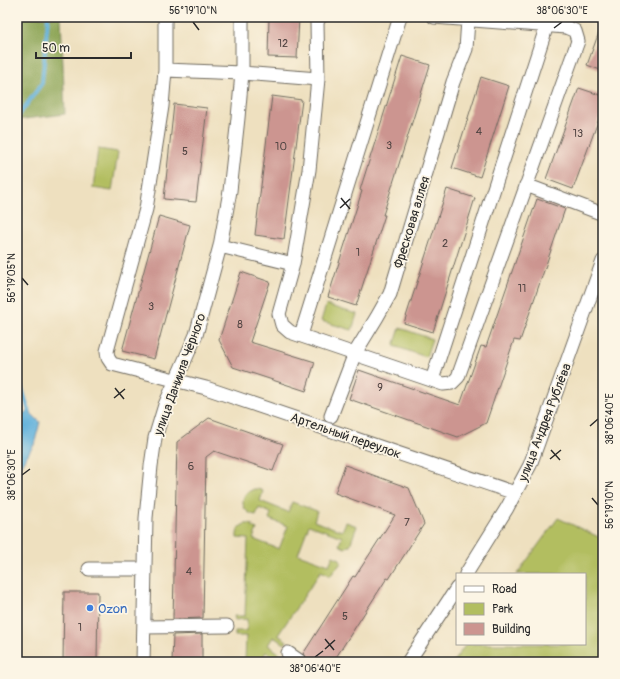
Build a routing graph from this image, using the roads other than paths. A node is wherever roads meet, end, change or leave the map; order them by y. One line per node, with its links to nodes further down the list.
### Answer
1 (165, 17): 8 (street)
2 (242, 17): 9 (street, улица Даниила Чёрного)
3 (320, 17): 10 (street)
4 (400, 17): 16 (street)
5 (434, 17): 6 (street)
6 (468, 20): 7 (street); 17 (street, Фресковая аллея)
7 (547, 25): 11 (street); 19 (street)
8 (165, 70): 9 (street); 18 (street, Артельный переулок)
9 (242, 73): 10 (street); 13 (street, улица Даниила Чёрного)
10 (318, 79): 15 (street)
11 (526, 185): 12 (street); 19 (street)
12 (603, 214)
13 (220, 246): 15 (street); 18 (street, улица Даниила Чёрного)
14 (603, 261): 21 (street, улица Андрея Рублёва)
15 (293, 264): 16 (street)
16 (301, 335): 17 (street)
17 (354, 353): 19 (street); 20 (street, Фресковая аллея)
18 (176, 380): 21 (street, Артельный переулок); 23 (street, улица Даниила Чёрного)
19 (432, 380)
20 (331, 416)
21 (515, 493): 24 (street, улица Андрея Рублёва)
22 (89, 569): 23 (street)
23 (145, 569): 27 (street, улица Даниила Чёрного)
24 (467, 573)
25 (456, 590): 31 (street)
26 (227, 626): 27 (street)
27 (144, 627): 29 (street, улица Даниила Чёрного)
28 (288, 653): 30 (street)
29 (143, 662)
30 (301, 662)
31 (408, 662)

